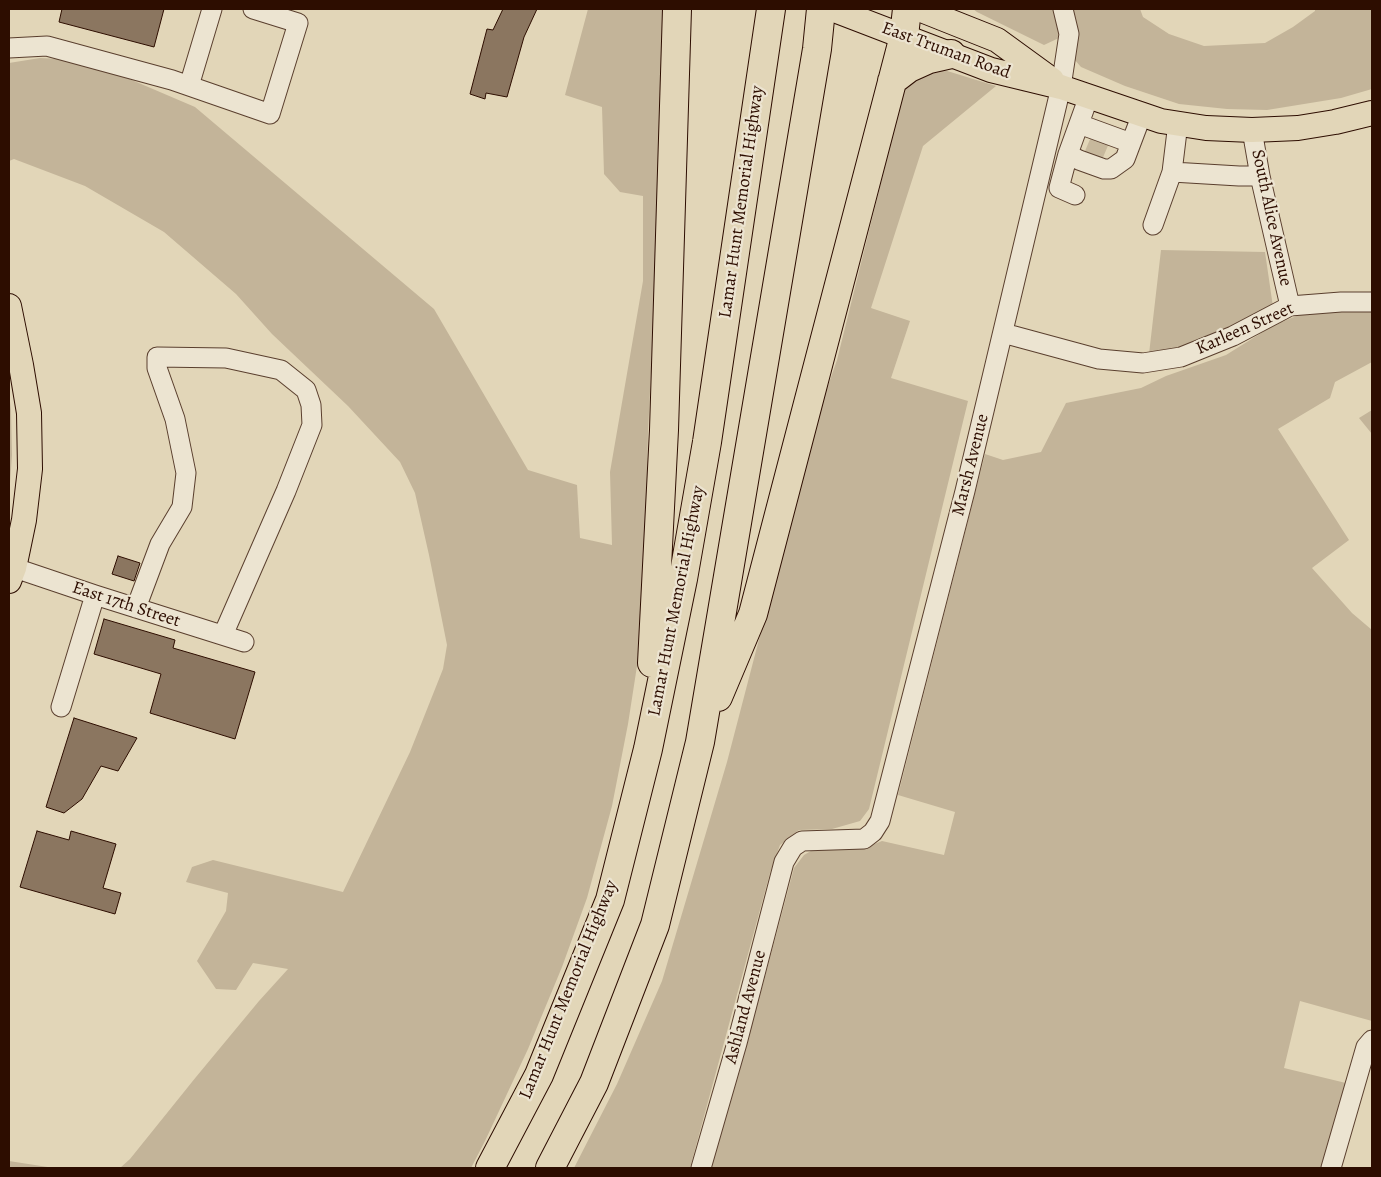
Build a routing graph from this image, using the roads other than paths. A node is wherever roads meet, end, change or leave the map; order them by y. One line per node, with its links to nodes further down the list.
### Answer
1 (212, 9): 14 (street)
2 (252, 9): 14 (street)
3 (677, 9): 39 (highway)
4 (821, 9): 38 (highway)
5 (832, 9): 10 (main road, East Truman Road)
6 (907, 9): 10 (highway)
7 (920, 9): 15 (main road, East Truman Road)
8 (1063, 9): 15 (street, Marsh Avenue)
9 (769, 19): 39 (highway, Lamar Hunt Memorial Highway)
10 (904, 36): 12 (main road, East Truman Road); 13 (highway)
11 (9, 48): 14 (street)
12 (951, 54): 13 (highway); 15 (main road, East Truman Road)
13 (892, 81): 38 (highway)
14 (189, 86)
15 (1061, 87): 16 (main road, East Truman Road); 21 (street, Marsh Avenue)
16 (1089, 96): 18 (main road, East Truman Road); 22 (street)
17 (1372, 113): 20 (main road, East Truman Road)
18 (1142, 114): 19 (main road, East Truman Road); 23 (street)
19 (1178, 123): 20 (main road, East Truman Road); 24 (street)
20 (1252, 130): 25 (street, South Alice Avenue)
21 (1050, 137): 22 (street); 31 (street, Marsh Avenue)
22 (1076, 141): 23 (street); 23 (street); 26 (street)
23 (1123, 152)
24 (1172, 172): 25 (street); 27 (street)
25 (1260, 176): 30 (street, South Alice Avenue)
26 (1074, 195)
27 (1153, 224)
28 (1372, 302): 30 (street, Karleen Street)
29 (9, 306): 32 (main road)
30 (1290, 306): 31 (street, Karleen Street)
31 (1003, 333): 40 (street, Marsh Avenue)
32 (11, 572): 33 (street, East 17th Street)
33 (95, 595): 34 (street, East 17th Street); 37 (street)
34 (136, 608): 35 (street, East 17th Street); 35 (street)
35 (223, 635): 36 (street, East 17th Street)
36 (244, 642)
37 (61, 707)
38 (700, 742): 43 (highway)
39 (648, 749): 42 (highway, Lamar Hunt Memorial Highway)
40 (792, 847): 44 (street, Ashland Avenue)
41 (1372, 1040): 45 (street)
42 (490, 1168)
43 (550, 1168)
44 (701, 1168)
45 (1331, 1168)

